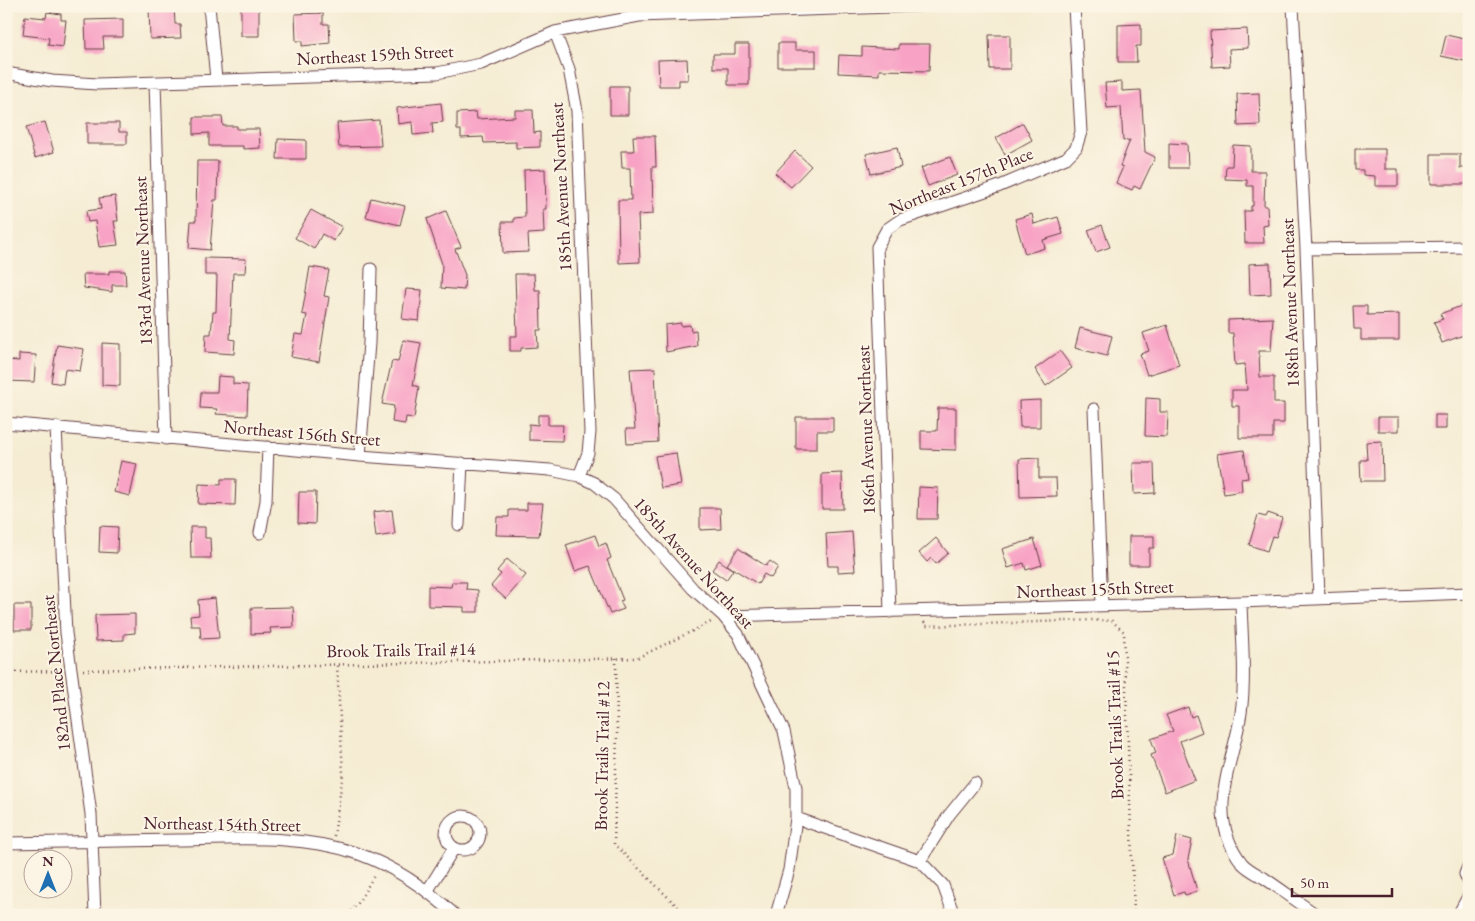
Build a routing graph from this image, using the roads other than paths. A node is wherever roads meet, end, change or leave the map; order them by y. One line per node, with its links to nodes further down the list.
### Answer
1 (209, 6): 7 (street)
2 (919, 6): 5 (street, Northeast 159th Street)
3 (1074, 6): 9 (street, Northeast 157th Place)
4 (1293, 6): 11 (street, 188th Avenue Northeast)
5 (554, 32): 7 (street, Northeast 159th Street); 20 (street, 185th Avenue Northeast)
6 (6, 73): 8 (street, Northeast 159th Street)
7 (216, 79): 8 (street, Northeast 159th Street)
8 (155, 82): 16 (street, 183rd Avenue Northeast)
9 (877, 247): 28 (street, 186th Avenue Northeast)
10 (1469, 248): 11 (street)
11 (1306, 249): 25 (street, 188th Avenue Northeast)
12 (371, 269): 18 (street)
13 (1094, 409): 27 (street)
14 (6, 423): 15 (street, Northeast 156th Street)
15 (56, 427): 16 (street, Northeast 156th Street); 32 (street, 182nd Place Northeast)
16 (166, 439): 17 (street, Northeast 156th Street)
17 (268, 447): 18 (street, Northeast 156th Street); 23 (street)
18 (360, 456): 19 (street, Northeast 156th Street)
19 (462, 463): 20 (street, Northeast 156th Street); 22 (street)
20 (579, 476): 21 (street, Northeast 156th Street)
21 (594, 483): 29 (street, 185th Avenue Northeast)
22 (459, 525)
23 (260, 533)
24 (1469, 593): 25 (street, Northeast 155th Street)
25 (1319, 598): 26 (street, Northeast 155th Street)
26 (1241, 602): 27 (street, Northeast 155th Street); 44 (street)
27 (1102, 606): 28 (street, Northeast 155th Street)
28 (890, 612): 29 (street, Northeast 155th Street)
29 (723, 616): 31 (street, 185th Avenue Northeast)
30 (975, 783): 35 (street)
31 (796, 818): 35 (street); 42 (street, 185th Avenue Northeast)
32 (92, 842): 33 (street, Northeast 154th Street); 38 (street, Northeast 154th Street); 40 (street, 182nd Place Northeast)
33 (6, 843)
34 (454, 848): 38 (street)
35 (920, 861): 43 (street)
36 (1469, 864): 37 (street)
37 (1469, 883)
38 (428, 890): 41 (street, Northeast 154th Street)
39 (1469, 895): 45 (street)
40 (94, 915)
41 (455, 915)
42 (776, 915)
43 (954, 915)
44 (1317, 915)
45 (1458, 915)

